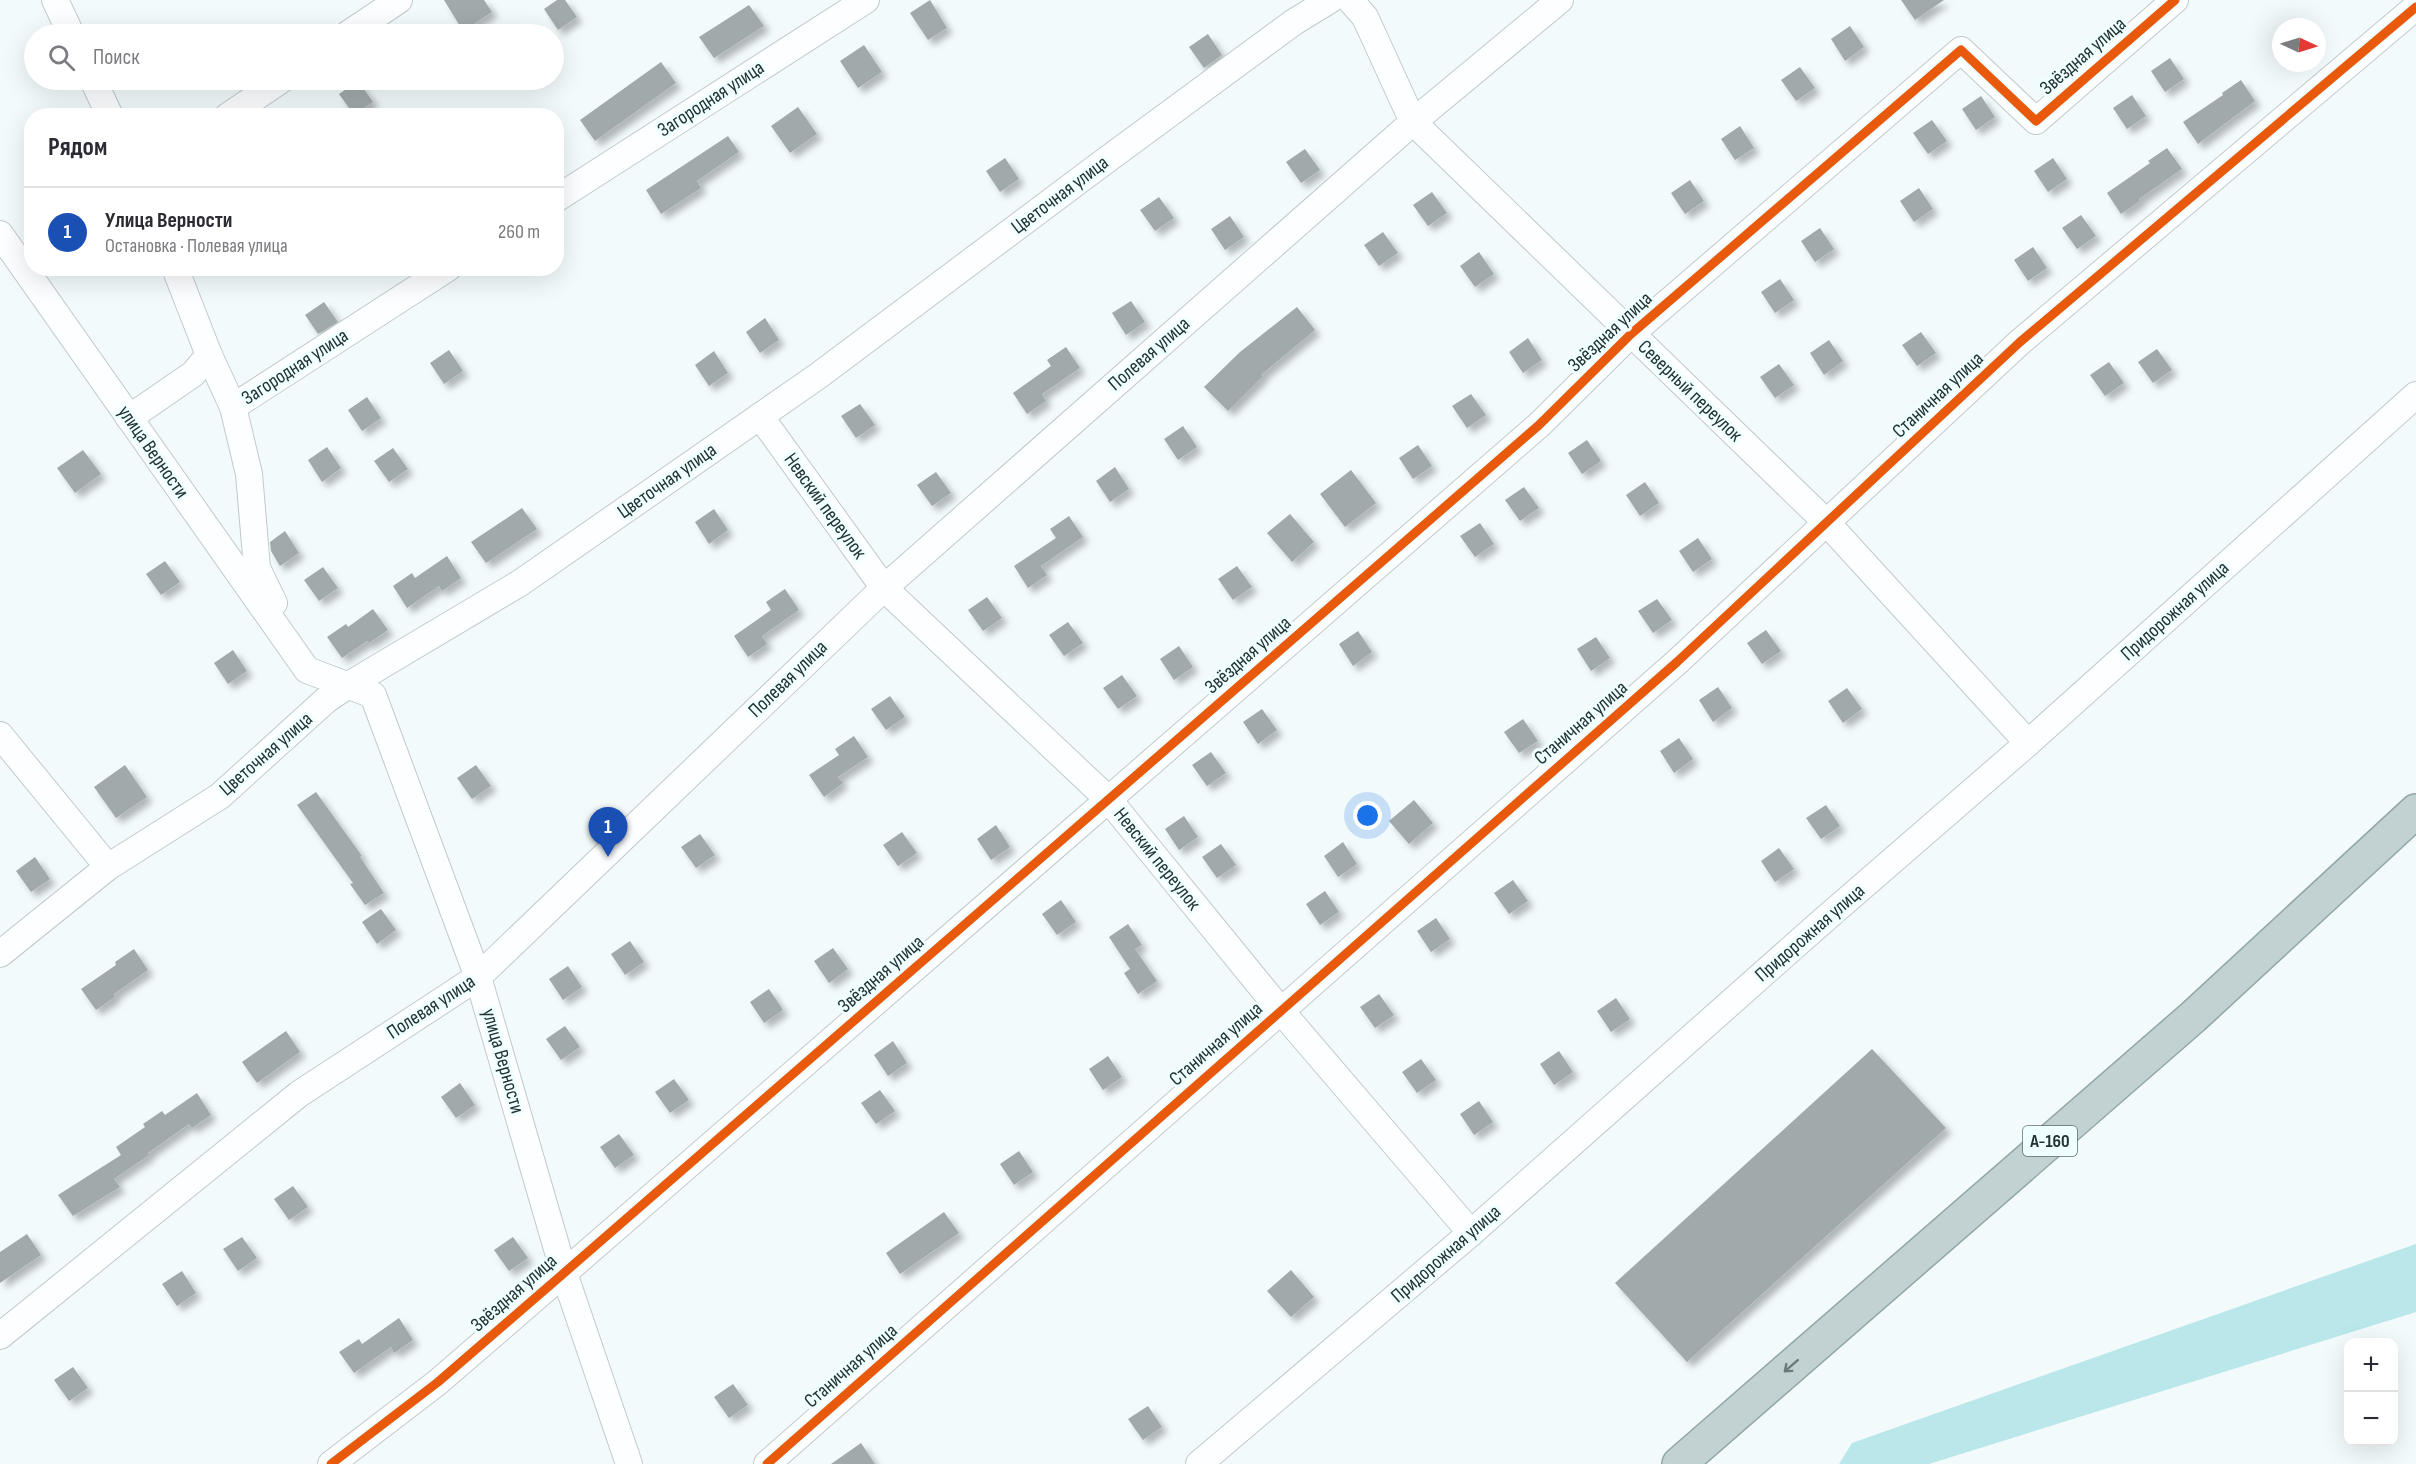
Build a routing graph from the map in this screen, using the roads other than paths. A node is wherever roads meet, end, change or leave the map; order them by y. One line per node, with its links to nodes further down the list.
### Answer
1 (55, 0): 9 (street)
2 (399, 0): 10 (street)
3 (866, 0): 16 (street, Загородная улица)
4 (1330, 0): 26 (street, Цветочная улица)
5 (1350, 0): 15 (street, Северный переулок)
6 (1560, 0): 15 (street, Полевая улица)
7 (2175, 0): 22 (street, Звёздная улица)
8 (2416, 7): 28 (street, Станичная улица)
9 (66, 24)
10 (363, 24)
11 (98, 90): 13 (street)
12 (266, 90): 14 (street)
13 (106, 108)
14 (240, 108)
15 (1413, 122): 22 (street, Северный переулок); 29 (street, Полевая улица)
16 (564, 194)
17 (0, 234): 18 (street, улица Верности)
18 (24, 268)
19 (29, 276): 27 (street, улица Верности)
20 (178, 276): 23 (street)
21 (436, 276): 25 (street, Загородная улица)
22 (1631, 334): 28 (street, Северный переулок); 34 (street, Звёздная улица)
23 (209, 356): 25 (street); 27 (street)
24 (2416, 395): 33 (street, Придорожная улица)
25 (233, 406): 30 (street)
26 (760, 416): 29 (street, Невский переулок); 31 (street, Цветочная улица)
27 (129, 418): 30 (street, улица Верности)
28 (1828, 524): 33 (street, Северный переулок); 40 (street, Станичная улица)
29 (884, 588): 34 (street, Невский переулок); 39 (street, Полевая улица)
30 (308, 670): 31 (street, улица Верности)
31 (347, 686): 37 (street, Цветочная улица); 39 (street, улица Верности)
32 (0, 735): 37 (street)
33 (2028, 743): 41 (street, Придорожная улица)
34 (1109, 800): 40 (street, Невский переулок); 42 (street, Звёздная улица)
35 (2416, 811): 48 (highway, А-160, one-way to 48)
36 (2416, 835): 49 (highway, А-160)
37 (108, 867): 38 (street, Цветочная улица)
38 (0, 954)
39 (478, 977): 42 (street, улица Верности); 43 (street, Полевая улица)
40 (1281, 1011): 41 (street, Невский переулок); 46 (street, Станичная улица)
41 (1471, 1233): 47 (street, Придорожная улица)
42 (564, 1274): 44 (street, Звёздная улица); 45 (street, улица Верности)
43 (0, 1336)
44 (331, 1464)
45 (629, 1464)
46 (767, 1464)
47 (1198, 1464)
48 (1679, 1464)
49 (1710, 1464)

